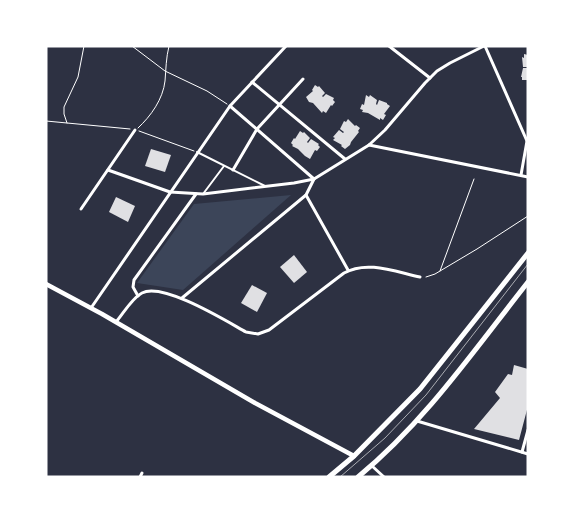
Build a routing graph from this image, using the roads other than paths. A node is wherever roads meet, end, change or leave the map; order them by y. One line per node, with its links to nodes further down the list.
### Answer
1 (286, 46): 6 (street)
2 (389, 46): 4 (street)
3 (484, 46): 4 (street); 11 (street)
4 (430, 78): 12 (street)
5 (303, 79): 7 (street)
6 (252, 82): 7 (street); 8 (street)
7 (280, 104): 9 (street); 14 (street)
8 (230, 106): 9 (street); 13 (street)
9 (257, 129): 17 (street); 20 (street)
10 (135, 130): 16 (street)
11 (528, 140): 18 (street)
12 (369, 145): 14 (street); 18 (street)
13 (197, 152): 15 (lane); 22 (street)
14 (345, 159): 20 (street)
15 (225, 166): 17 (lane); 24 (lane)
16 (108, 170): 22 (street); 26 (street)
17 (233, 170): 21 (lane)
18 (521, 175): 19 (street)
19 (528, 177)
20 (314, 179): 21 (street); 25 (street)
21 (266, 186): 24 (street)
22 (170, 192): 23 (street); 34 (street)
23 (196, 194): 24 (street); 32 (street)
24 (203, 194)
25 (306, 195): 28 (street); 33 (street)
26 (81, 209)
27 (528, 253): 40 (main road)
28 (348, 270): 29 (street); 33 (street)
29 (420, 277)
30 (528, 282): 36 (main road)
31 (47, 285): 34 (street)
32 (138, 296): 33 (street); 35 (street)
33 (182, 298)
34 (91, 308): 35 (street)
35 (116, 322): 40 (street)
36 (417, 421): 38 (street); 41 (main road)
37 (528, 430): 38 (street)
38 (522, 452): 39 (street)
39 (528, 454)
40 (354, 456): 42 (main road)
41 (372, 466): 43 (main road); 44 (street)
42 (329, 477)
43 (358, 477)
44 (384, 477)

